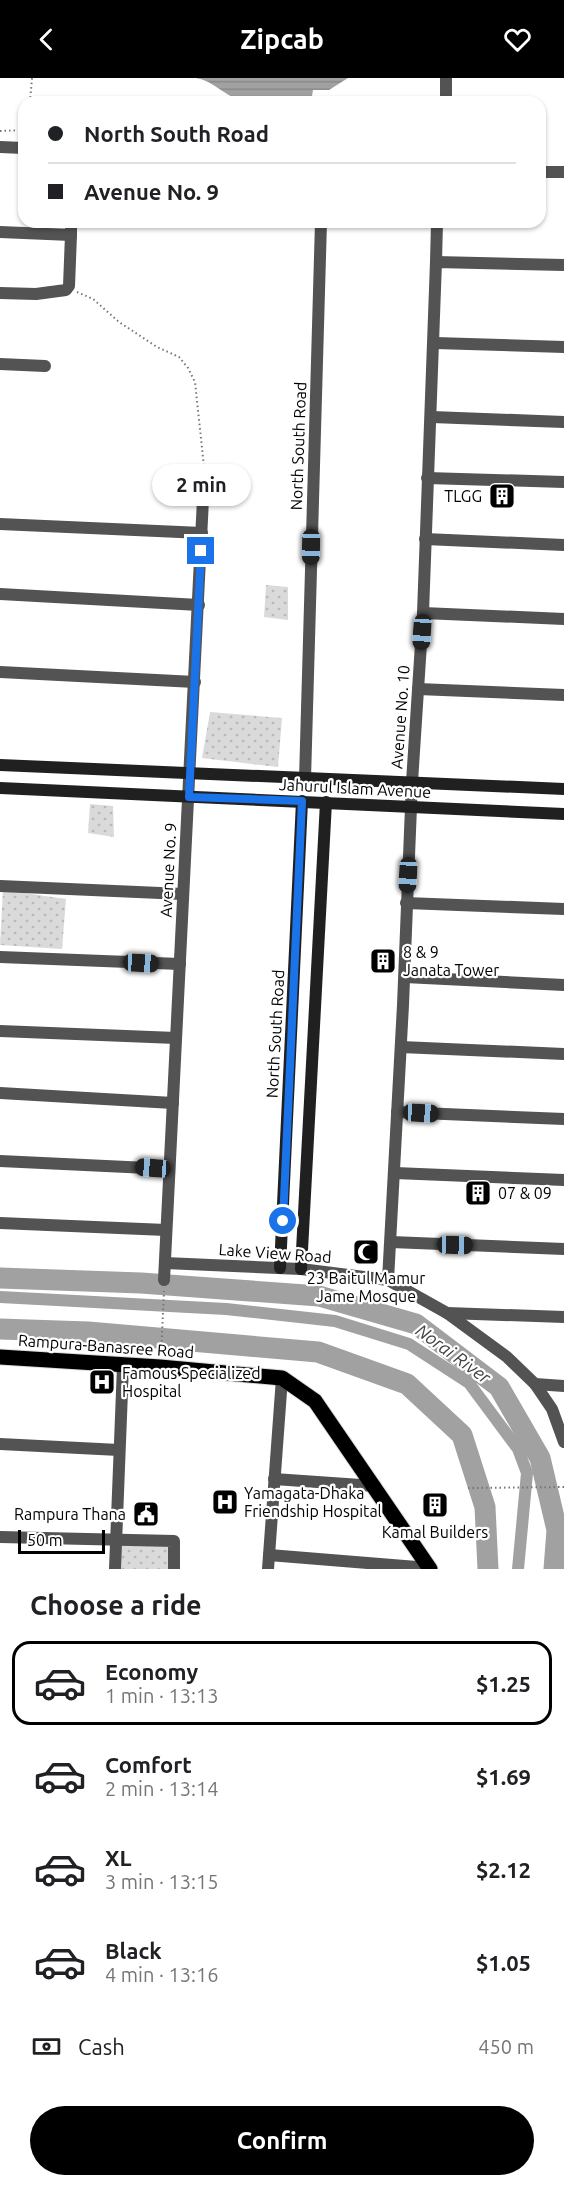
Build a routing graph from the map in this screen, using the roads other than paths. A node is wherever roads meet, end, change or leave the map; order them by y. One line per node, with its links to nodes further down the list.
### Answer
1 (446, 78): 2 (street)
2 (446, 96)
3 (0, 147): 4 (street)
4 (18, 148)
5 (546, 172): 6 (street)
6 (564, 172)
7 (71, 228): 11 (street)
8 (321, 228): 38 (street, North South Road)
9 (437, 228): 12 (street, Avenue No. 10)
10 (0, 232): 11 (street)
11 (70, 235): 14 (street)
12 (436, 262): 13 (street); 15 (street, Avenue No. 10)
13 (564, 265)
14 (0, 293)
15 (435, 343): 16 (street); 19 (street, Avenue No. 10)
16 (564, 347)
17 (0, 364): 18 (street)
18 (45, 366)
19 (432, 417): 20 (street); 21 (street, Avenue No. 10)
20 (564, 422)
21 (428, 478): 23 (street); 26 (street, Avenue No. 10)
22 (204, 479): 25 (street, Avenue No. 9)
23 (564, 482)
24 (0, 524): 25 (street)
25 (202, 533): 29 (street, Avenue No. 9)
26 (425, 539): 27 (street); 30 (street, Avenue No. 10)
27 (564, 545)
28 (0, 594): 29 (street)
29 (198, 605): 33 (street, Avenue No. 9)
30 (423, 614): 31 (street); 34 (street, Avenue No. 10)
31 (564, 619)
32 (0, 672): 33 (street)
33 (195, 682): 37 (street, Avenue No. 9)
34 (418, 689): 35 (street); 39 (street, Avenue No. 10)
35 (564, 695)
36 (0, 765): 37 (street, Jahurul Islam Avenue)
37 (190, 774): 38 (street, Jahurul Islam Avenue); 42 (street, Avenue No. 9)
38 (305, 779): 39 (street, Jahurul Islam Avenue)
39 (412, 782): 41 (street, Jahurul Islam Avenue); 45 (street, Avenue No. 10)
40 (0, 788): 42 (street, Jahurul Islam Avenue)
41 (564, 789)
42 (189, 797): 43 (street, Jahurul Islam Avenue); 48 (street, Avenue No. 9)
43 (302, 801): 44 (street, Jahurul Islam Avenue); 72 (street, North South Road)
44 (326, 802): 45 (street, Jahurul Islam Avenue); 73 (street)
45 (411, 807): 46 (street, Jahurul Islam Avenue); 49 (street, Avenue No. 10)
46 (564, 814)
47 (0, 885): 48 (street)
48 (183, 894): 52 (street, Avenue No. 9)
49 (406, 903): 50 (street); 53 (street, Avenue No. 10)
50 (564, 909)
51 (0, 957): 52 (street)
52 (180, 964): 56 (street, Avenue No. 9)
53 (405, 977): 54 (street); 57 (street, Avenue No. 10)
54 (564, 985)
55 (0, 1030): 56 (street)
56 (176, 1038): 60 (street, Avenue No. 9)
57 (401, 1047): 58 (street); 61 (street, Avenue No. 10)
58 (564, 1054)
59 (0, 1093): 60 (street)
60 (172, 1102): 64 (street, Avenue No. 9)
61 (397, 1112): 62 (street); 65 (street, Avenue No. 10)
62 (564, 1119)
63 (0, 1161): 64 (street)
64 (169, 1169): 68 (street, Avenue No. 9)
65 (395, 1173): 66 (street); 69 (street, Avenue No. 10)
66 (564, 1180)
67 (0, 1223): 68 (street)
68 (166, 1230): 71 (street, Avenue No. 9)
69 (391, 1238): 70 (street); 75 (street, Avenue No. 10)
70 (564, 1249)
71 (165, 1263): 72 (street, Lake View Road); 74 (street, Avenue No. 9)
72 (280, 1268): 73 (street, Lake View Road)
73 (302, 1269): 75 (street, Lake View Road)
74 (164, 1280)
75 (388, 1280): 76 (street, Lake View Road)
76 (447, 1313): 77 (street); 81 (street, Lake View Road)
77 (564, 1317)
78 (0, 1357): 79 (main road, Rampura-Banasree Road)
79 (123, 1366): 80 (main road, Rampura-Banasree Road); 85 (street)
80 (282, 1378): 86 (street); 87 (main road)
81 (535, 1384): 82 (street); 83 (street, Lake View Road)
82 (564, 1386)
83 (564, 1442)
84 (0, 1444): 85 (street)
85 (119, 1450): 89 (street)
86 (274, 1479): 87 (street); 90 (street)
87 (375, 1486): 91 (main road)
88 (0, 1537): 89 (street)
89 (116, 1540): 92 (street); 93 (street)
90 (269, 1556): 91 (street); 94 (street)
91 (430, 1568)
92 (115, 1569)
93 (174, 1569)
94 (268, 1569)

